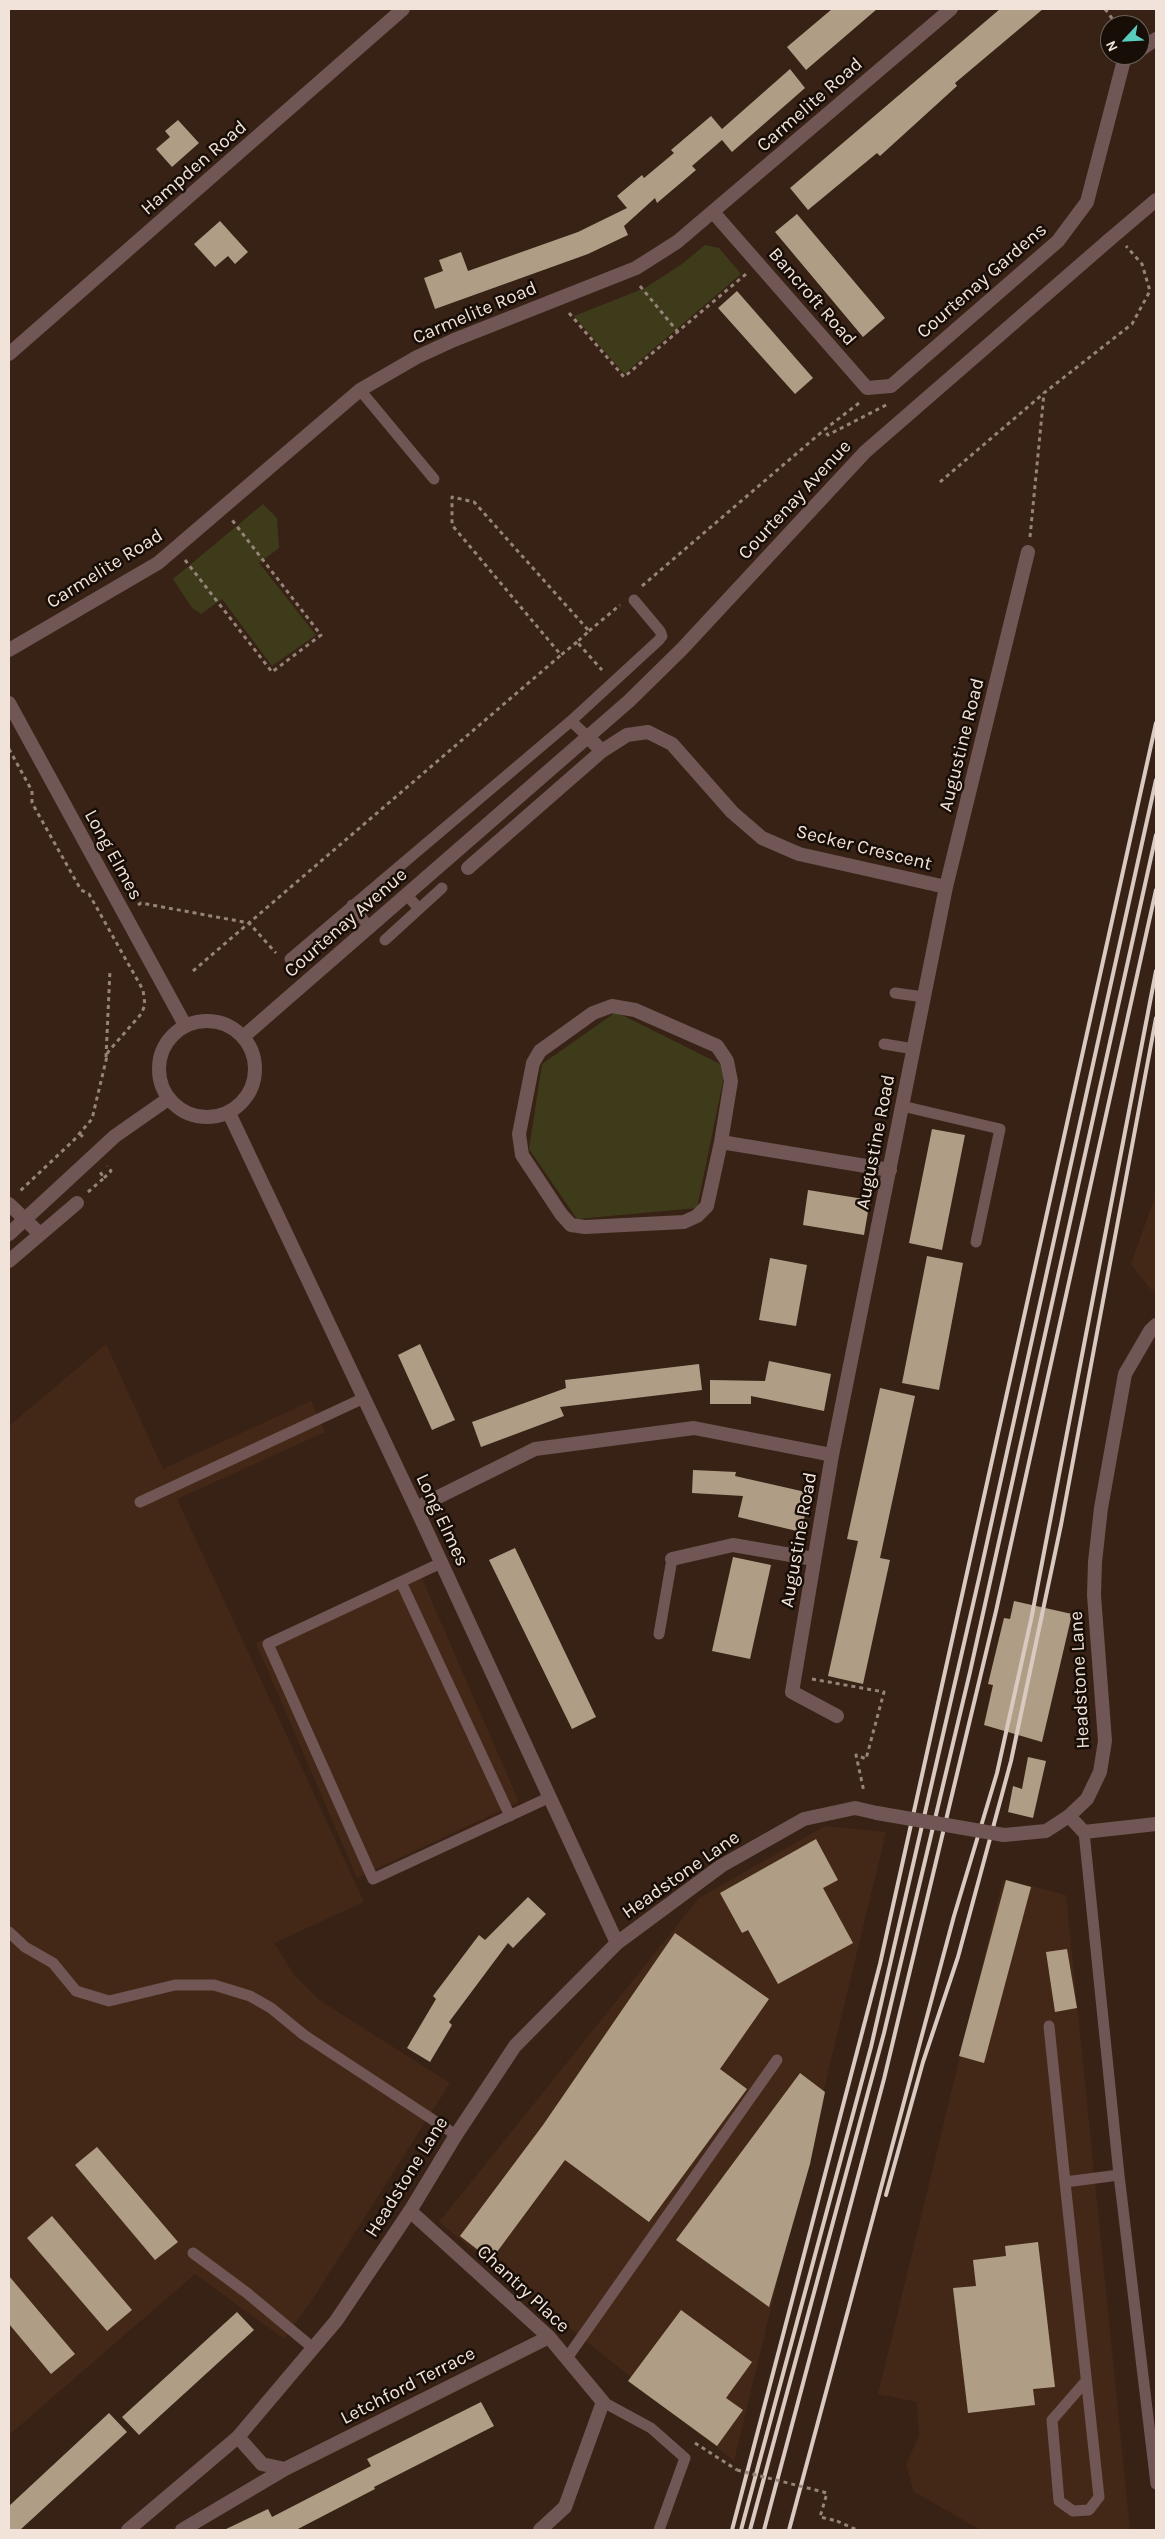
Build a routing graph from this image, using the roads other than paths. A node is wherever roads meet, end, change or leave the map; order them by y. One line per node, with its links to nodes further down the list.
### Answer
1 (403, 9): 6 (street, Hampden Road)
2 (951, 9): 5 (street, Carmelite Road)
3 (1123, 65): 7 (street, Courtenay Gardens)
4 (1156, 200): 15 (street, Courtenay Avenue, bridge)
5 (713, 212): 7 (street, Bancroft Road); 8 (street, Carmelite Road)
6 (9, 354)
7 (885, 386)
8 (360, 390): 9 (lane); 12 (street, Carmelite Road)
9 (434, 479)
10 (1028, 552): 20 (street, Augustine Road)
11 (632, 597): 14 (lane)
12 (9, 650)
13 (9, 703): 30 (street, Long Elmes)
14 (572, 721): 15 (lane); 23 (lane)
15 (588, 737): 16 (street); 17 (street, Courtenay Avenue)
16 (602, 751): 18 (street); 20 (street, Secker Crescent)
17 (473, 839): 18 (street); 22 (street, Courtenay Avenue)
18 (486, 853): 19 (street)
19 (468, 868)
20 (946, 887): 29 (street, Augustine Road)
21 (442, 888): 24 (lane)
22 (407, 896): 24 (lane); 25 (street, Courtenay Avenue)
23 (352, 906): 25 (lane); 27 (lane)
24 (419, 909): 26 (lane)
25 (369, 927): 31 (street, Courtenay Avenue)
26 (385, 940)
27 (285, 958)
28 (895, 993): 29 (lane)
29 (924, 997): 33 (street, Augustine Road)
30 (185, 1025): 31 (street); 34 (street)
31 (243, 1037): 36 (street)
32 (884, 1044): 33 (lane)
33 (914, 1049): 35 (street, Augustine Road)
34 (168, 1099): 36 (street); 41 (street)
35 (902, 1106): 38 (street, Augustine Road); 44 (lane)
36 (229, 1113): 47 (street, Long Elmes)
37 (722, 1142): 37 (street); 38 (street)
38 (890, 1170): 48 (street, Augustine Road)
39 (12, 1200): 41 (street)
40 (77, 1203): 43 (street)
41 (25, 1220): 42 (street); 43 (street)
42 (9, 1234)
43 (40, 1234): 45 (street)
44 (976, 1242)
45 (9, 1261)
46 (1156, 1325): 59 (street, Headstone Lane)
47 (364, 1398): 49 (lane); 50 (street, Long Elmes)
48 (832, 1455): 50 (street); 52 (street, Augustine Road)
49 (140, 1502)
50 (416, 1508): 53 (street, Long Elmes)
51 (672, 1559): 52 (street); 55 (lane)
52 (814, 1559): 56 (street, Augustine Road)
53 (441, 1563): 54 (lane); 57 (street, Long Elmes)
54 (401, 1582): 58 (lane); 58 (lane)
55 (659, 1634)
56 (837, 1716)
57 (548, 1798): 58 (lane); 63 (street, Long Elmes)
58 (510, 1816)
59 (1069, 1816): 61 (street); 63 (street, Headstone Lane, bridge)
60 (1156, 1824): 61 (street)
61 (1084, 1832): 67 (lane)
62 (9, 1932): 66 (lane)
63 (617, 1943): 66 (street, Headstone Lane)
64 (1049, 2026): 68 (lane)
65 (777, 2060): 73 (lane)
66 (456, 2135): 69 (street, Headstone Lane)
67 (1119, 2175): 68 (lane); 78 (lane)
68 (1065, 2182): 74 (lane)
69 (410, 2211): 71 (street, Chantry Place); 72 (street, Headstone Lane)
70 (193, 2253): 72 (lane)
71 (549, 2337): 73 (street, Chantry Place); 77 (street, Letchford Terrace)
72 (313, 2348): 76 (street, Headstone Lane)
73 (567, 2358): 75 (street, Chantry Place)
74 (1086, 2381): 74 (lane)
75 (603, 2402): 81 (street); 82 (lane)
76 (238, 2437): 77 (street); 79 (street, Headstone Lane)
77 (285, 2469): 80 (street, Letchford Terrace)
78 (1156, 2484)
79 (135, 2528)
80 (182, 2530)
81 (540, 2530)
82 (659, 2530)

